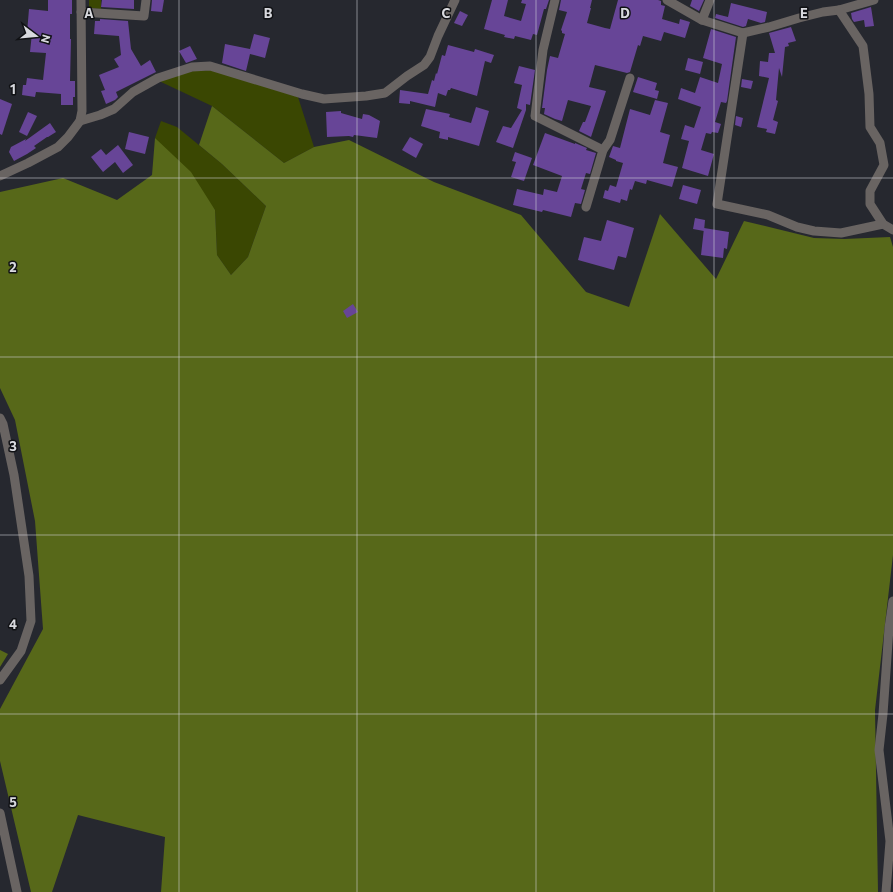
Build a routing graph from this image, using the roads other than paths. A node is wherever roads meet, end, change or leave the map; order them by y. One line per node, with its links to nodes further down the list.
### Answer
1 (81, 0): 9 (street)
2 (146, 0): 9 (street)
3 (455, 0): 13 (street)
4 (555, 0): 14 (street)
5 (667, 0): 10 (street)
6 (710, 0): 10 (street)
7 (874, 0): 8 (street)
8 (839, 10): 11 (street); 17 (street)
9 (81, 12): 13 (street)
10 (702, 20): 11 (street)
11 (743, 33): 17 (street)
12 (630, 78): 14 (street)
13 (80, 120): 15 (street)
14 (603, 150): 16 (street)
15 (0, 176)
16 (586, 207)
17 (882, 224): 18 (street)
18 (893, 230)
19 (0, 418): 21 (street)
20 (893, 601): 24 (street)
21 (0, 680)
22 (0, 813): 23 (street)
23 (17, 892)
24 (886, 892)

